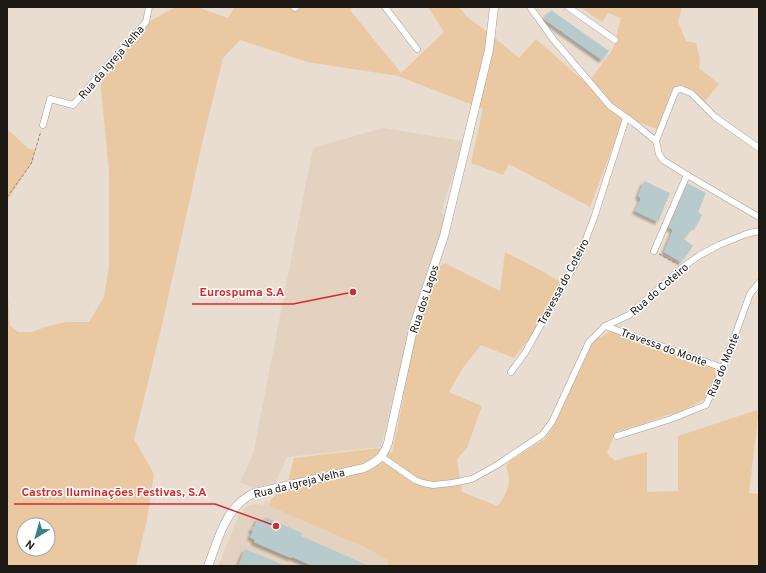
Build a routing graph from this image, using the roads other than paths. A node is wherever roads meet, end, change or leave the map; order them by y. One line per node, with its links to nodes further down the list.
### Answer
1 (149, 7): 9 (street, Rua da Igreja Velha)
2 (385, 7): 7 (street)
3 (494, 7): 21 (street, Rua dos Lagos)
4 (530, 7): 8 (street)
5 (568, 7): 6 (street)
6 (615, 40)
7 (417, 49)
8 (626, 118): 10 (street); 19 (street, Travessa do Coteiro)
9 (43, 125)
10 (656, 141): 11 (street); 12 (street)
11 (759, 148)
12 (687, 175): 13 (street); 15 (street)
13 (759, 217)
14 (759, 231): 17 (street, Rua do Coteiro)
15 (654, 251)
16 (759, 283): 18 (street, Rua do Monte)
17 (605, 326): 18 (street, Travessa do Monte); 21 (street, Rua do Coteiro)
18 (723, 368): 20 (street, Rua do Monte)
19 (511, 372)
20 (618, 436)
21 (382, 457): 22 (street, Rua da Igreja Velha)
22 (208, 566)

